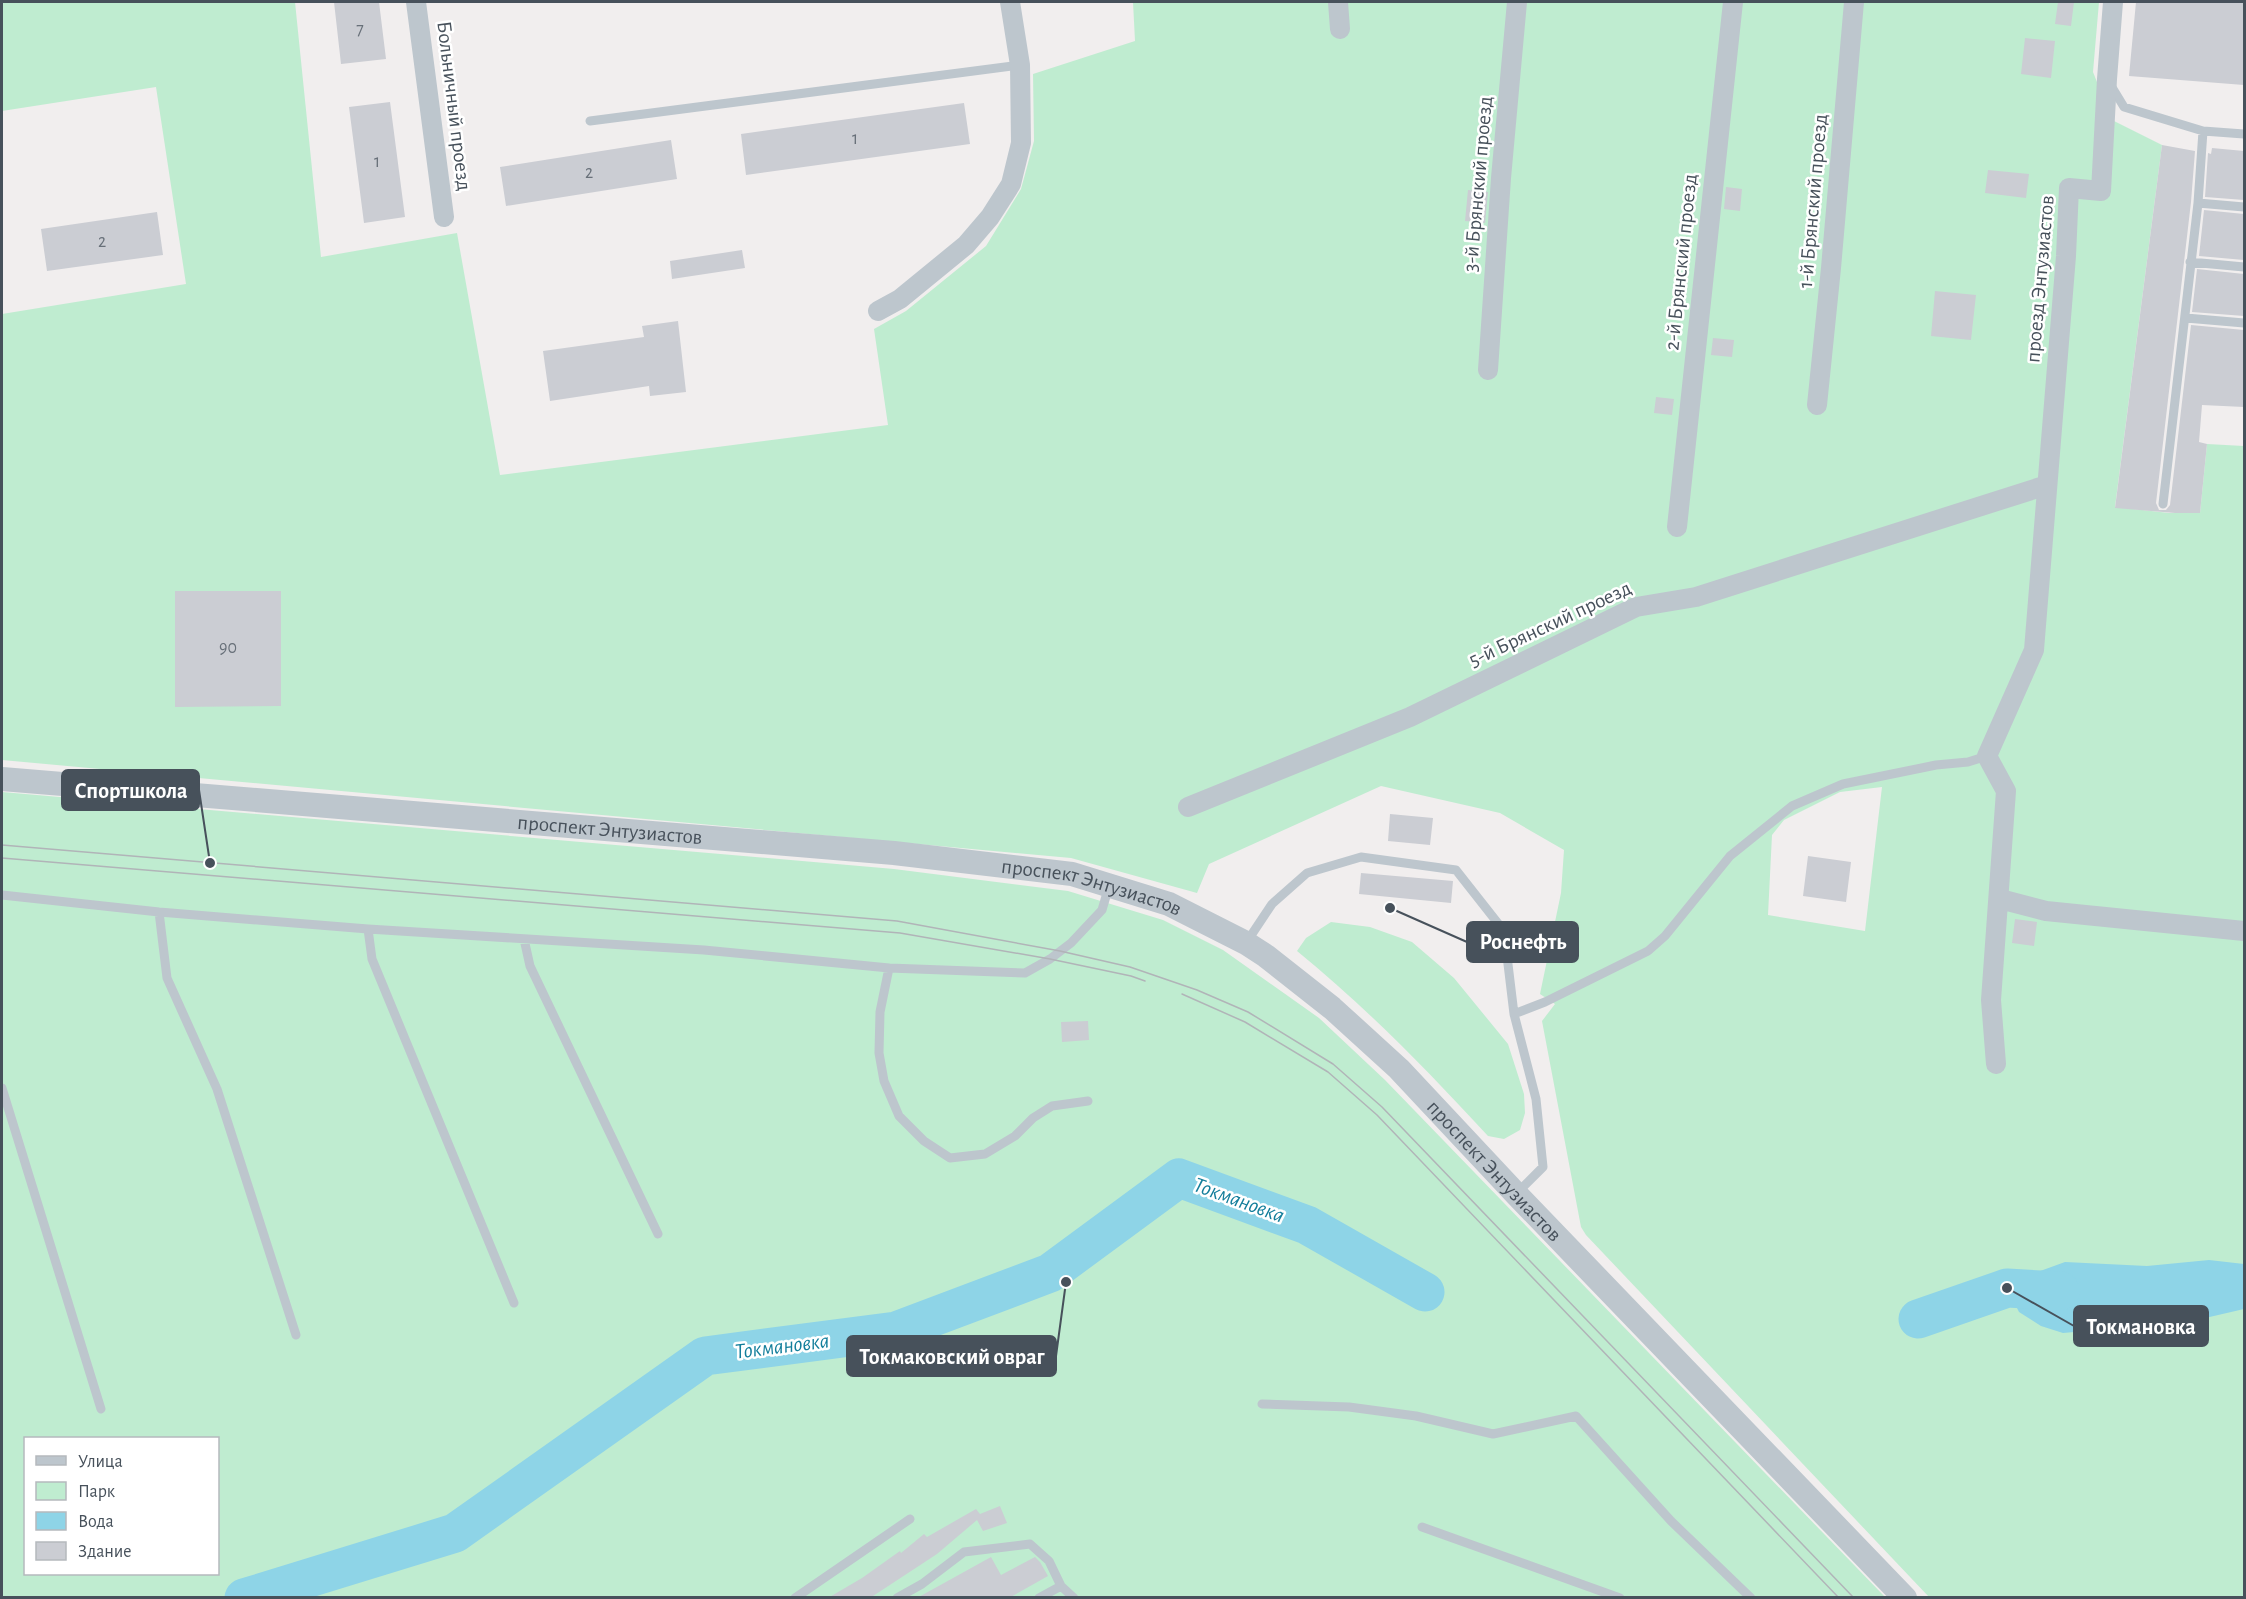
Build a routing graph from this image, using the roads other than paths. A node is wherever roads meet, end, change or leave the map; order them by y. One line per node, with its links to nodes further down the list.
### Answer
1 (416, 2): 16 (street, Больничный проезд)
2 (1010, 2): 9 (street)
3 (1338, 2): 8 (street)
4 (1517, 2): 22 (street, 3-й Брянский проезд)
5 (1733, 2): 26 (street, 2-й Брянский проезд)
6 (1854, 2): 23 (street, 1-й Брянский проезд)
7 (2113, 2): 10 (street, проезд Энтузиастов)
8 (1340, 29)
9 (1020, 65): 11 (lane); 19 (street)
10 (2107, 79): 12 (lane); 24 (street, проезд Энтузиастов)
11 (590, 121)
12 (2203, 131): 13 (lane); 14 (lane)
13 (2244, 134)
14 (2198, 203): 15 (lane); 17 (lane)
15 (2244, 207)
16 (444, 217)
17 (2190, 262): 18 (lane); 20 (lane)
18 (2244, 267)
19 (878, 311)
20 (2186, 318): 21 (lane); 25 (lane)
21 (2244, 323)
22 (1488, 370)
23 (1817, 405)
24 (2047, 485): 27 (street); 29 (street, 5-й Брянский проезд)
25 (2163, 504)
26 (1677, 527)
27 (1987, 756): 32 (street); 39 (lane)
28 (2, 779): 30 (street, проспект Энтузиастов)
29 (1188, 807)
30 (1109, 885): 37 (street, проспект Энтузиастов); 38 (lane)
31 (2, 895): 33 (lane)
32 (2000, 899): 35 (street); 40 (street)
33 (159, 912): 34 (lane); 46 (lane)
34 (368, 929): 36 (lane); 45 (lane)
35 (2244, 931)
36 (524, 939): 38 (lane); 44 (lane)
37 (1246, 943): 39 (lane); 43 (street, проспект Энтузиастов)
38 (889, 968): 42 (lane)
39 (1514, 1014): 43 (lane)
40 (1996, 1064)
41 (2, 1088): 48 (lane)
42 (1088, 1101)
43 (1516, 1194): 58 (street, проспект Энтузиастов)
44 (658, 1234)
45 (514, 1303)
46 (296, 1335)
47 (1262, 1404): 57 (lane)
48 (101, 1408)
49 (910, 1519): 52 (lane)
50 (1422, 1527): 56 (lane)
51 (1061, 1586): 53 (lane); 54 (lane); 55 (lane)
52 (795, 1598)
53 (897, 1598)
54 (1039, 1598)
55 (1074, 1598)
56 (1620, 1598)
57 (1751, 1598)
58 (1905, 1598)

